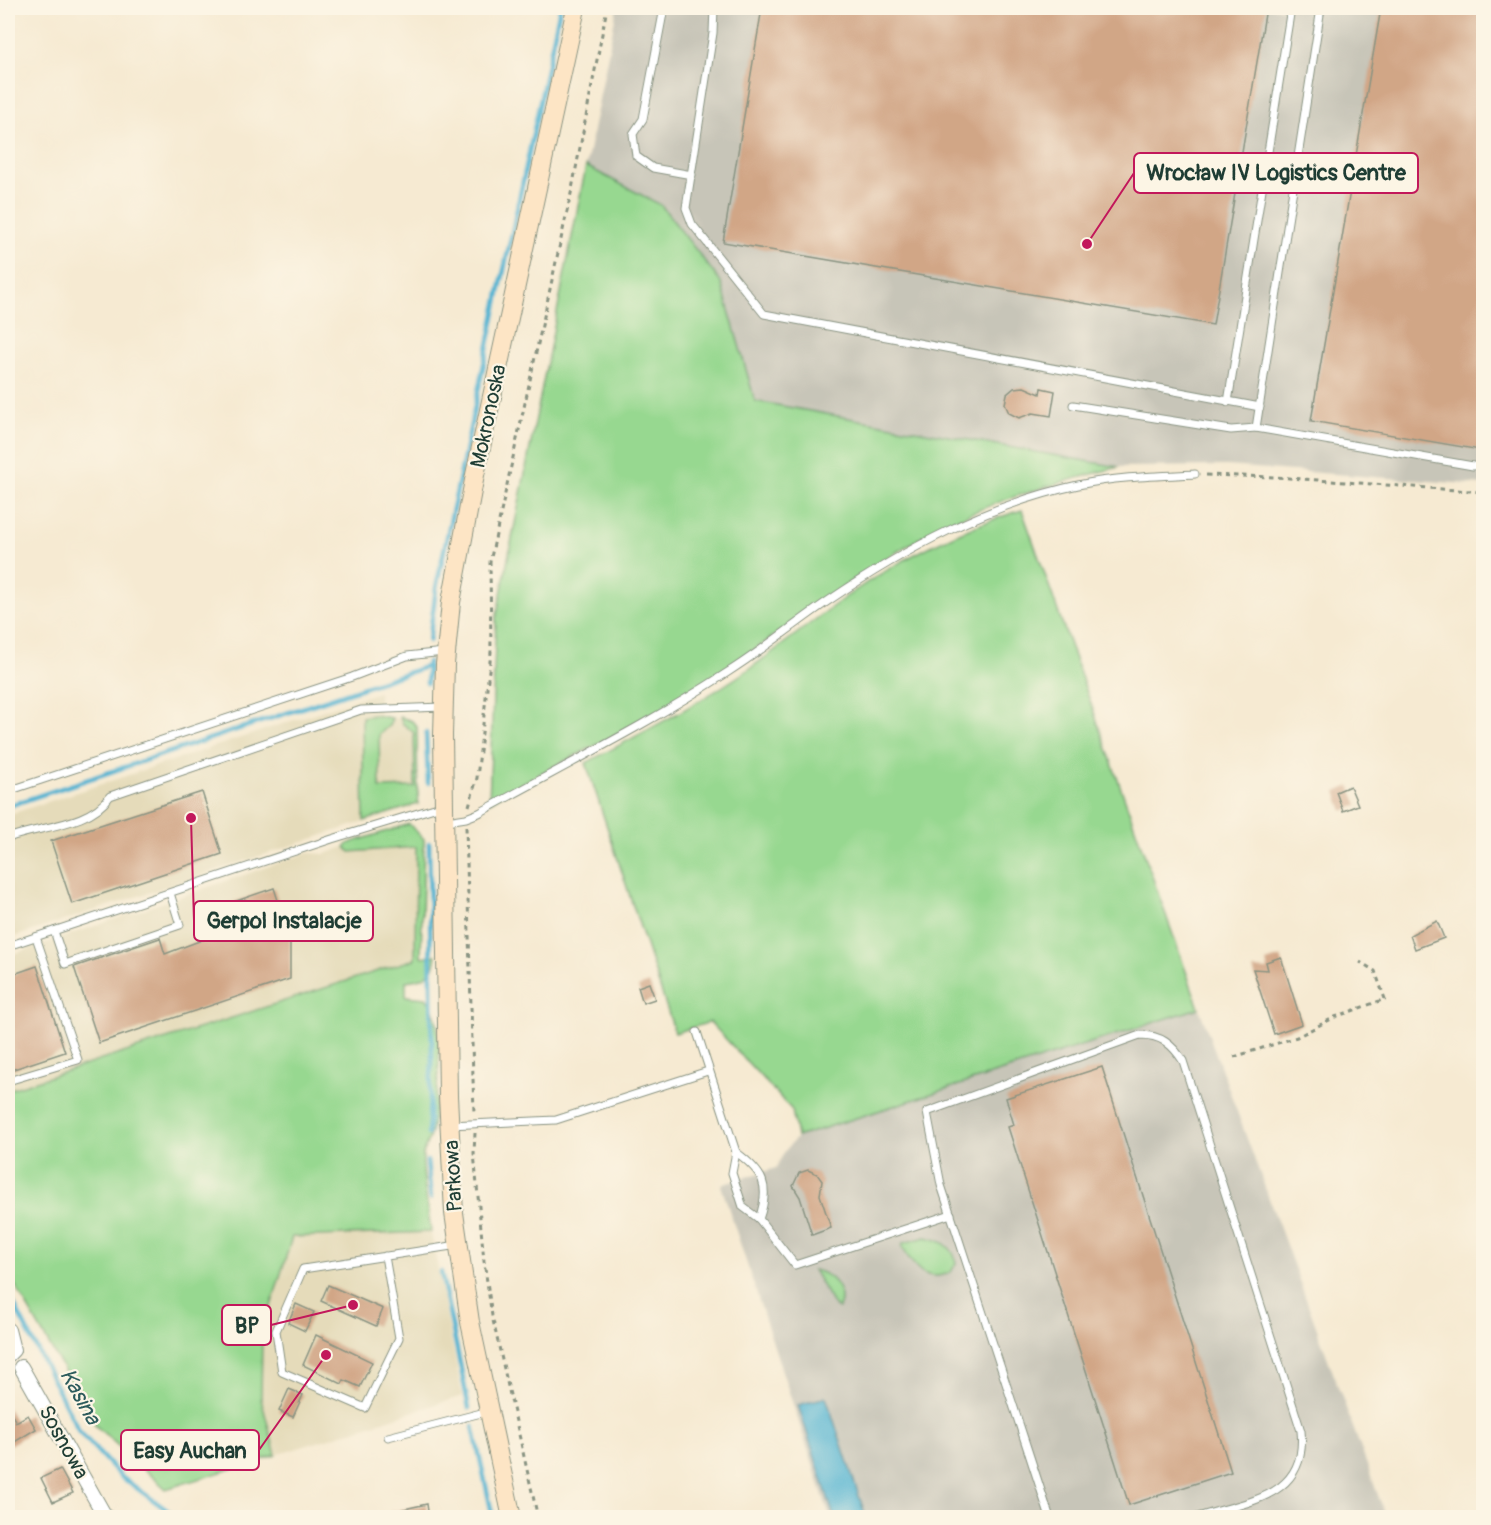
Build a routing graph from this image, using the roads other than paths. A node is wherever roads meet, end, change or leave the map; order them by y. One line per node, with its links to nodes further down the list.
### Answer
1 (576, 8): 13 (main road, Mokronoska)
2 (664, 8): 6 (lane)
3 (714, 8): 6 (lane)
4 (1291, 8): 7 (lane)
5 (1321, 8): 9 (lane)
6 (692, 175): 7 (lane)
7 (1228, 402): 9 (lane)
8 (1073, 405): 10 (lane)
9 (1260, 407): 10 (lane)
10 (1256, 428): 11 (lane)
11 (1473, 466)
12 (1195, 474): 16 (lane)
13 (446, 652): 14 (main road, Mokronoska); 15 (lane)
14 (443, 707): 16 (main road, Mokronoska); 17 (lane)
15 (8, 790)
16 (444, 818): 18 (lane); 25 (main road, Parkowa)
17 (8, 837)
18 (170, 893): 19 (lane); 19 (lane)
19 (54, 931): 20 (lane)
20 (36, 937): 21 (lane); 24 (lane)
21 (8, 946)
22 (698, 1032): 23 (lane)
23 (708, 1071): 25 (lane); 26 (lane)
24 (8, 1082)
25 (450, 1125): 29 (main road, Parkowa)
26 (736, 1152): 28 (lane); 28 (lane)
27 (951, 1214): 28 (lane); 38 (lane); 39 (lane)
28 (759, 1219)
29 (458, 1245): 30 (lane); 34 (main road, Parkowa)
30 (385, 1256): 30 (lane)
31 (8, 1330): 32 (street)
32 (10, 1353)
33 (21, 1368): 36 (street, Sosnowa)
34 (489, 1411): 35 (lane); 37 (main road, Parkowa)
35 (388, 1437)
36 (106, 1518)
37 (512, 1518)
38 (1050, 1518)
39 (1195, 1518)

